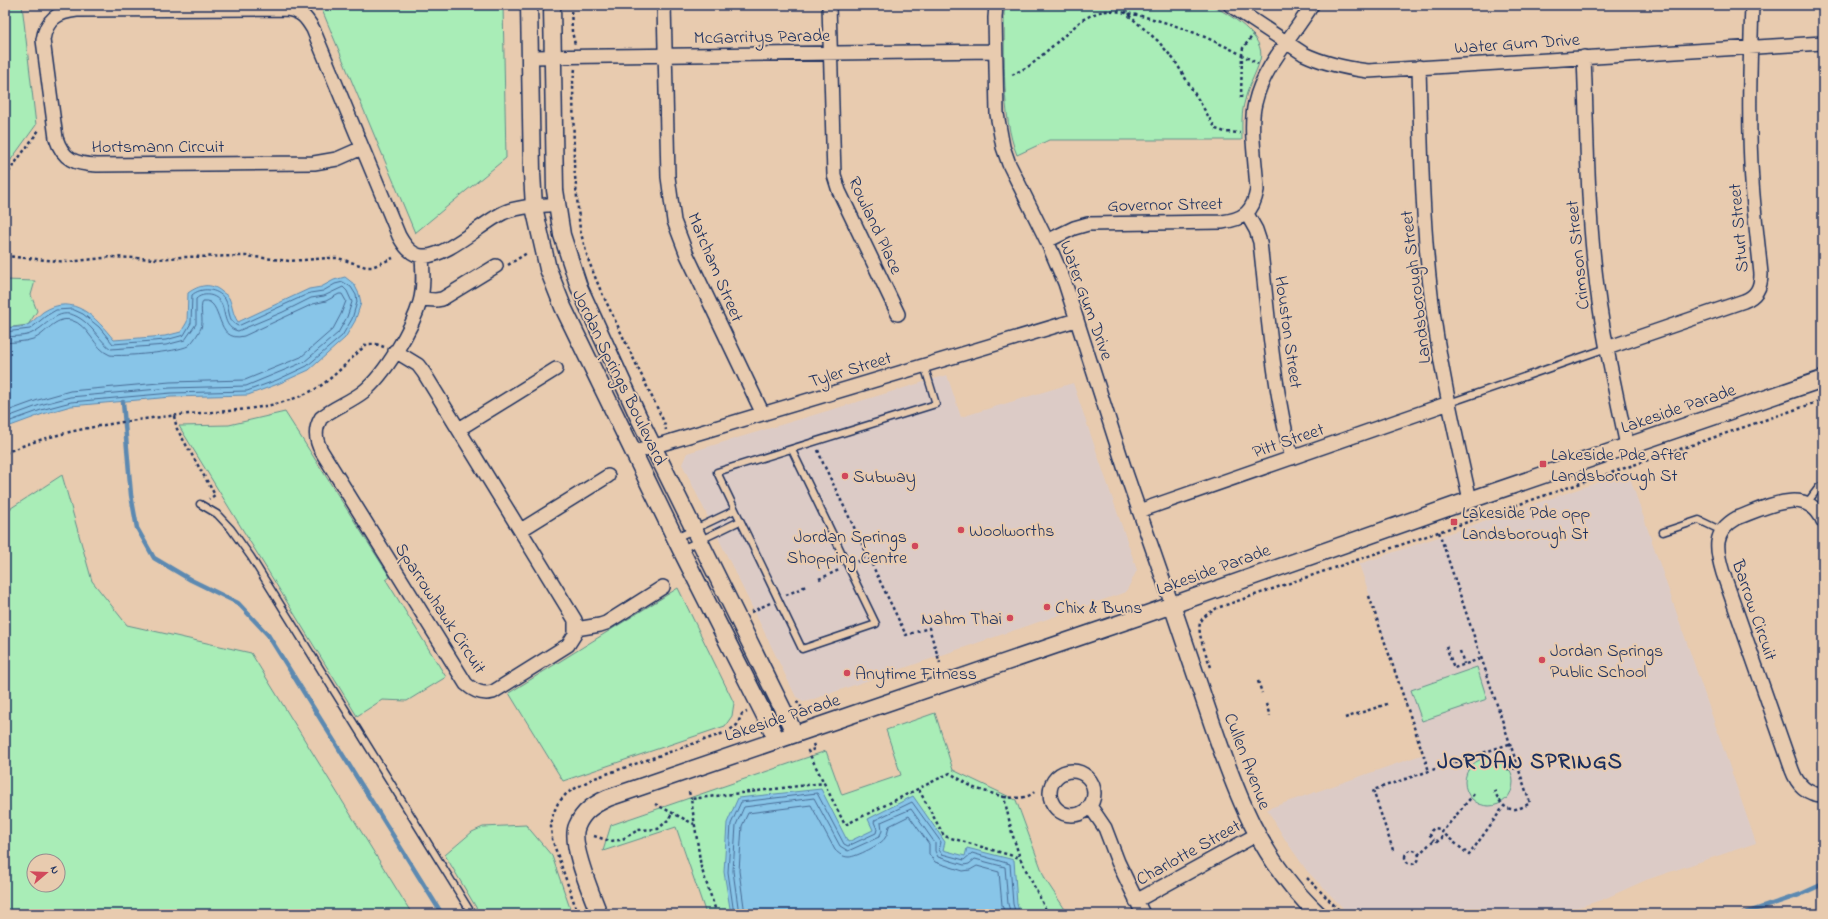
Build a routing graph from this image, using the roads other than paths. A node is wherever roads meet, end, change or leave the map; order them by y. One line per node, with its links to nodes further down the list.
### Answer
1 (529, 5): 15 (street, Jordan Springs Boulevard)
2 (552, 5): 16 (street, Jordan Springs Boulevard)
3 (664, 5): 14 (street, Matcham Street)
4 (830, 5): 13 (street, Rowland Place)
5 (996, 5): 12 (street, Water Gum Drive)
6 (1230, 5): 9 (street, Water Gum Drive)
7 (1312, 5): 9 (street, Governor Street)
8 (1752, 5): 11 (street)
9 (1287, 43): 18 (street, Water Gum Drive); 22 (street, Governor Street)
10 (1823, 43): 11 (street, Water Gum Drive)
11 (1751, 47): 17 (street, Water Gum Drive); 29 (street, Sturt Street)
12 (996, 51): 13 (street, McGarritys Parade); 23 (street, Water Gum Drive)
13 (830, 53): 14 (street, McGarritys Parade); 27 (street, Rowland Place)
14 (665, 55): 16 (street, McGarritys Parade); 35 (street, Matcham Street)
15 (530, 57): 16 (street, McGarritys Parade); 21 (street, Jordan Springs Boulevard)
16 (553, 57): 20 (street, Jordan Springs Boulevard)
17 (1584, 57): 18 (street, Water Gum Drive); 29 (street, Crimson Street)
18 (1419, 67): 34 (street, Landsborough Street)
19 (362, 148): 19 (street, Hortsmann Circuit); 24 (street, Hortsmann Circuit)
20 (557, 204): 21 (street); 38 (street, Jordan Springs Boulevard)
21 (534, 207): 24 (street); 40 (street, Jordan Springs Boulevard)
22 (1247, 214): 23 (street, Governor Street); 41 (street, Houston Street)
23 (1047, 241): 28 (street, Water Gum Drive)
24 (422, 256): 26 (street, Sparrowhawk Circuit)
25 (496, 266): 26 (street)
26 (421, 299): 30 (street, Sparrowhawk Circuit)
27 (898, 314)
28 (1076, 320): 31 (street, Tyler Street); 48 (street, Water Gum Drive)
29 (1607, 348): 34 (lane); 37 (street, Crimson Street)
30 (395, 351): 36 (street); 58 (street, Sparrowhawk Circuit)
31 (924, 365): 35 (street, Tyler Street); 39 (lane)
32 (556, 368): 36 (street)
33 (1823, 379): 37 (street, Lakeside Parade)
34 (1449, 403): 41 (street, Pitt Street); 44 (street, Landsborough Street)
35 (763, 414): 38 (street, Tyler Street)
36 (459, 429): 51 (street)
37 (1627, 446): 44 (street, Lakeside Parade)
38 (653, 447): 40 (street, Tyler Street); 54 (street, Jordan Springs Boulevard)
39 (792, 450): 47 (lane); 49 (lane)
40 (634, 452): 55 (street, Jordan Springs Boulevard)
41 (1292, 458): 48 (street, Pitt Street)
42 (608, 476): 51 (street)
43 (1823, 486): 45 (lane)
44 (1470, 500): 57 (street, Lakeside Parade)
45 (1807, 503): 50 (street); 52 (street)
46 (200, 504): 65 (lane)
47 (735, 510): 49 (lane); 54 (lane)
48 (1139, 511): 57 (street, Water Gum Drive)
49 (740, 521): 54 (lane)
50 (1823, 521)
51 (521, 530): 58 (street)
52 (1722, 531): 53 (lane); 61 (street, Barrow Circuit)
53 (1662, 532)
54 (697, 535): 55 (lane); 55 (lane); 59 (street, Jordan Springs Boulevard)
55 (679, 544): 60 (street, Jordan Springs Boulevard)
56 (663, 587): 58 (street)
57 (1172, 605): 59 (street, Lakeside Parade); 63 (street, Cullen Avenue)
58 (576, 629)
59 (795, 734): 60 (street, Lakeside Parade)
60 (777, 740): 66 (street, Lakeside Parade)
61 (1823, 795)
62 (1090, 806): 64 (street)
63 (1256, 835): 64 (street, Charlotte Street); 68 (street, Cullen Avenue)
64 (1136, 900): 67 (street)
65 (472, 914)
66 (599, 914)
67 (1143, 914)
68 (1318, 914)

